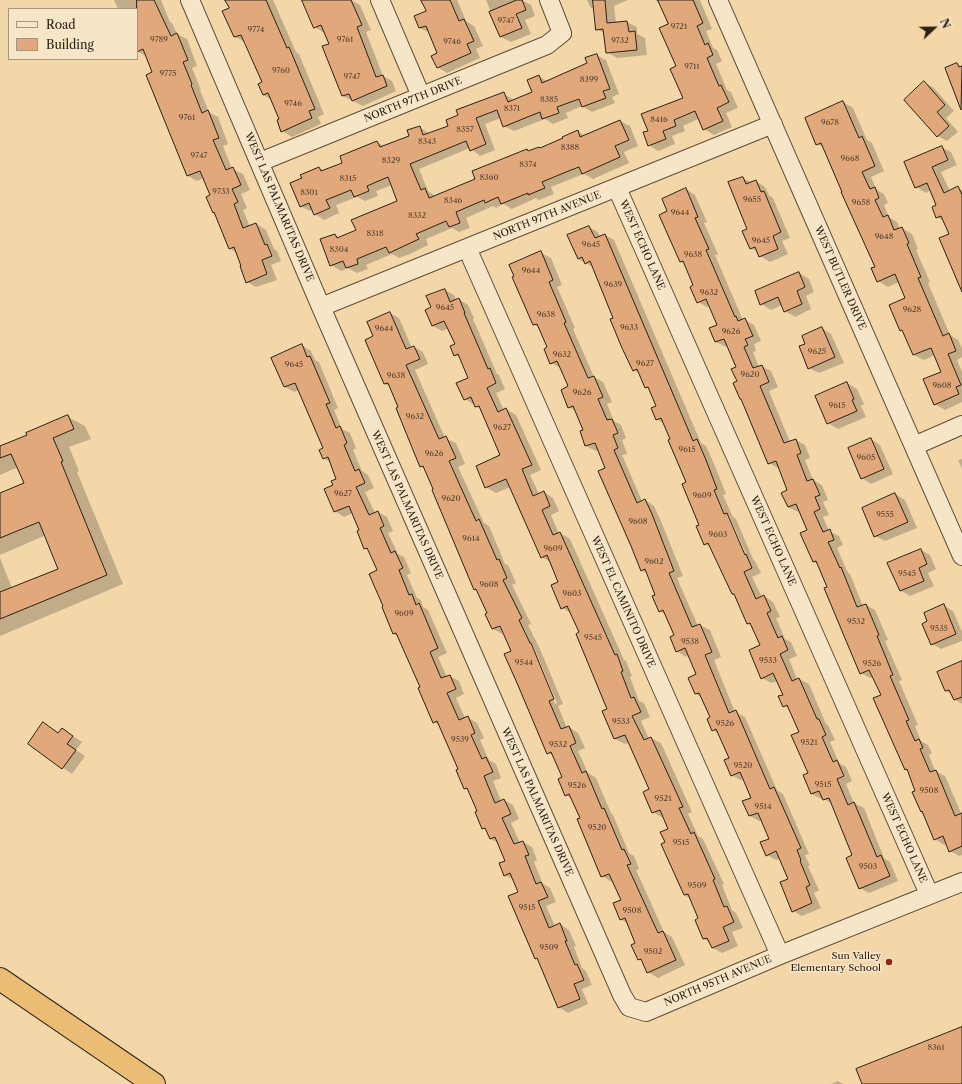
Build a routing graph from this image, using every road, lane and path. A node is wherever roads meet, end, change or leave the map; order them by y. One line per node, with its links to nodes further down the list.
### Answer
1 (190, 0): 7 (street, WEST LAS PALMARITAS DRIVE)
2 (380, 0): 5 (street)
3 (549, 0): 5 (street, NORTH 97TH DRIVE)
4 (718, 0): 6 (street, WEST BUTLER DRIVE)
5 (421, 96): 7 (street, NORTH 97TH DRIVE)
6 (774, 124): 8 (street, NORTH 97TH AVENUE); 12 (street, WEST BUTLER DRIVE)
7 (260, 162): 10 (street, WEST LAS PALMARITAS DRIVE)
8 (617, 188): 9 (street, NORTH 97TH AVENUE); 15 (street, WEST ECHO LANE)
9 (467, 248): 10 (street, NORTH 97TH AVENUE); 16 (street, WEST EL CAMINITO DRIVE)
10 (321, 307): 18 (street, WEST LAS PALMARITAS DRIVE)
11 (962, 425): 12 (street)
12 (914, 446): 13 (street, WEST BUTLER DRIVE)
13 (962, 556)
14 (962, 882): 15 (street, NORTH 95TH AVENUE)
15 (929, 894): 16 (street, NORTH 95TH AVENUE)
16 (780, 956): 18 (street, NORTH 95TH AVENUE)
17 (0, 979): 19 (highway)
18 (629, 1008)
19 (154, 1084)

